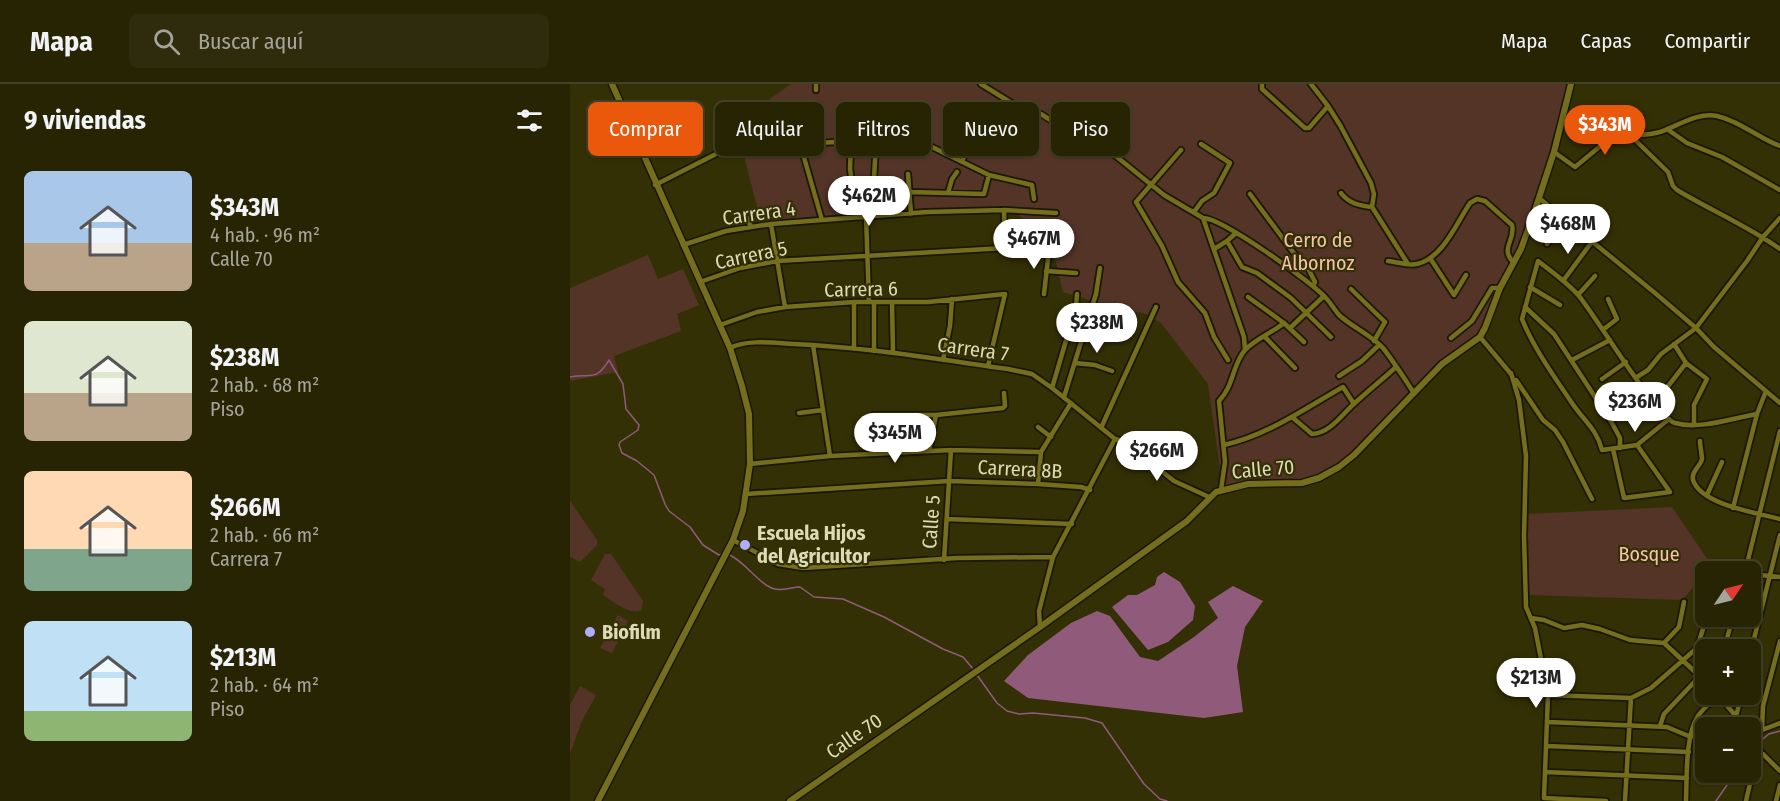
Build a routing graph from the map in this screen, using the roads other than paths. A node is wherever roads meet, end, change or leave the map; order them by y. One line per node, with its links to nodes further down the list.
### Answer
1 (612, 84): 24 (street)
2 (981, 84): 23 (street)
3 (1262, 84): 6 (street)
4 (1311, 84): 6 (street)
5 (1571, 84): 13 (street)
6 (1328, 106): 33 (street)
7 (1667, 129): 8 (street); 10 (street); 25 (street)
8 (1631, 136): 13 (street); 47 (street)
9 (1201, 144): 35 (street)
10 (1780, 146)
11 (931, 147): 19 (street)
12 (1181, 150): 23 (street)
13 (1554, 152): 31 (street)
14 (715, 155): 24 (street)
15 (803, 156): 42 (street)
16 (850, 156): 30 (street)
17 (875, 156): 26 (street)
18 (964, 156): 19 (street)
19 (962, 162): 22 (street)
20 (957, 172): 27 (street)
21 (908, 174): 26 (street)
22 (989, 175): 27 (street); 32 (street)
23 (1149, 184): 35 (street); 110 (street)
24 (655, 185): 51 (street)
25 (1780, 190)
26 (909, 192): 27 (street); 37 (street)
27 (948, 193)
28 (1341, 193): 33 (street)
29 (1250, 194): 70 (street)
30 (854, 195)
31 (1539, 198): 43 (street); 61 (street)
32 (1034, 199)
33 (1372, 207): 62 (street)
34 (1004, 210): 36 (street, Carrera 4); 37 (street, Carrera 4); 52 (street)
35 (1194, 212): 40 (street)
36 (1056, 213)
37 (911, 214): 38 (street, Carrera 4)
38 (866, 216): 42 (street, Carrera 4); 57 (street)
39 (747, 218): 45 (street)
40 (1203, 218): 46 (street); 53 (street)
41 (1780, 218): 47 (street)
42 (822, 220): 44 (street, Carrera 4)
43 (1565, 220): 49 (street); 50 (street)
44 (771, 224): 45 (street, Carrera 4); 59 (street)
45 (751, 227): 51 (street, Carrera 4)
46 (1236, 233): 48 (street); 70 (street)
47 (1763, 237): 54 (street); 92 (street)
48 (1227, 242): 53 (street); 88 (street)
49 (1591, 243): 68 (street); 92 (street)
50 (1547, 244)
51 (683, 245): 69 (street)
52 (1005, 248): 55 (street, Carrera 5); 57 (street, Carrera 5)
53 (1214, 249): 106 (street)
54 (1780, 249)
55 (1049, 250): 56 (street, Carrera 5); 64 (street)
56 (1060, 251)
57 (867, 256): 59 (street, Carrera 5); 82 (street)
58 (1430, 258): 61 (street); 62 (street); 66 (street)
59 (777, 261): 69 (street, Carrera 5); 85 (street)
60 (1388, 261): 62 (street)
61 (1514, 263): 72 (street)
62 (1408, 264)
63 (1100, 268): 113 (street)
64 (1046, 271): 65 (street); 74 (street)
65 (1077, 273)
66 (1466, 275)
67 (1595, 276): 76 (street)
68 (1563, 281): 71 (street); 76 (street)
69 (700, 282): 90 (street)
70 (1313, 286): 77 (street)
71 (1530, 287): 84 (street); 87 (street)
72 (1500, 288): 96 (street); 97 (street)
73 (1351, 289): 99 (street)
74 (1044, 294)
75 (1077, 294): 123 (street)
76 (1578, 295): 93 (street)
77 (1324, 296): 88 (street); 99 (street)
78 (1248, 297): 89 (street)
79 (952, 299): 83 (street, Carrera 6); 109 (street); 115 (street, Carrera 6)
80 (1608, 299): 93 (street)
81 (854, 302): 82 (street, Carrera 6); 85 (street, Carrera 6); 105 (street)
82 (872, 302): 83 (street, Carrera 6); 107 (street)
83 (892, 302): 108 (street)
84 (1560, 305)
85 (785, 307): 90 (street, Carrera 6)
86 (1156, 307): 140 (street)
87 (1525, 308): 111 (street); 148 (street)
88 (1306, 314): 91 (street); 95 (street)
89 (1284, 323): 91 (street); 94 (street)
90 (720, 325): 104 (street)
91 (1290, 328): 100 (street)
92 (1696, 328): 101 (street); 124 (street)
93 (1604, 329): 98 (street)
94 (1264, 336): 106 (street); 117 (street)
95 (1331, 337)
96 (1480, 337): 119 (street); 126 (street, Calle 70)
97 (1451, 338)
98 (1610, 340): 111 (street); 112 (street)
99 (1374, 341): 103 (street)
100 (1304, 342)
101 (1674, 344): 114 (street); 121 (street)
102 (813, 345): 104 (street, Carrera 7); 105 (street, Carrera 7); 132 (street)
103 (1379, 345): 116 (street); 120 (street)
104 (730, 348): 155 (street)
105 (854, 348): 107 (street, Carrera 7)
106 (1245, 350): 145 (street)
107 (874, 351): 108 (street, Carrera 7)
108 (893, 353): 109 (street, Carrera 7)
109 (944, 360): 115 (street, Carrera 7)
110 (1228, 360)
111 (1572, 360): 147 (street)
112 (1626, 362): 121 (street); 122 (street)
113 (1075, 363): 118 (street); 127 (street)
114 (1686, 363): 128 (street); 138 (street)
115 (988, 366): 123 (street, Carrera 7)
116 (1396, 367): 126 (street); 131 (street)
117 (1295, 368)
118 (1112, 371)
119 (1511, 373): 163 (street); 178 (street)
120 (1339, 376)
121 (1637, 377): 128 (street)
122 (1602, 379)
123 (1052, 388): 127 (street, Carrera 7)
124 (1766, 391): 129 (street); 134 (street)
125 (1004, 393): 135 (street)
126 (1414, 393): 159 (street, Calle 70)
127 (1064, 397): 130 (street, Carrera 7)
128 (1652, 401): 137 (street)
129 (1780, 402)
130 (1071, 404): 140 (street, Carrera 7); 142 (street)
131 (1354, 404): 136 (street); 136 (street)
132 (823, 410): 133 (street); 153 (street)
133 (799, 413)
134 (1757, 414): 138 (street); 164 (street)
135 (936, 415): 150 (street); 152 (street)
136 (1292, 417): 145 (street)
137 (1669, 419): 138 (street); 146 (street)
138 (1694, 424)
139 (1038, 427): 142 (street)
140 (1101, 428): 143 (street, Carrera 7)
141 (1780, 431): 165 (street)
142 (1052, 437): 151 (street)
143 (1115, 440): 158 (street); 162 (street, Carrera 7)
144 (1700, 441): 161 (street)
145 (1224, 445): 159 (street)
146 (1637, 446): 147 (street); 148 (street)
147 (1620, 448): 148 (street)
148 (1613, 449)
149 (951, 450): 150 (street); 151 (street); 156 (street, Calle 5)
150 (930, 451): 152 (street)
151 (1041, 452): 157 (street)
152 (875, 453): 153 (street)
153 (830, 456): 155 (street)
154 (1722, 462): 161 (street)
155 (750, 464): 160 (street)
156 (949, 481): 157 (street, Carrera 8B); 160 (street, Carrera 8B); 166 (street, Calle 5)
157 (1038, 484): 158 (street, Carrera 8B)
158 (1090, 490): 168 (street)
159 (1221, 490): 162 (street, Calle 70)
160 (746, 494): 170 (street)
161 (1707, 495): 164 (street)
162 (1209, 497): 179 (street, Calle 70)
163 (1592, 499)
164 (1733, 508): 165 (street)
165 (1758, 513): 167 (street); 173 (street)
166 (947, 519): 168 (street); 172 (street, Calle 5)
167 (1780, 519)
168 (1071, 524): 171 (street)
169 (1780, 535): 175 (street)
170 (734, 540): 172 (street); 211 (street)
171 (1053, 557): 172 (street); 179 (street)
172 (944, 560)
173 (1747, 561)
174 (1761, 575): 175 (street)
175 (1770, 576): 176 (street); 180 (street)
176 (1780, 577)
177 (1684, 602): 182 (street)
178 (1531, 618): 182 (street); 187 (street)
179 (1040, 627): 210 (street, Calle 70)
180 (1754, 639)
181 (1780, 641): 197 (street)
182 (1664, 643): 184 (street)
183 (1695, 649): 184 (street)
184 (1682, 659): 185 (street); 188 (street)
185 (1695, 671)
186 (1695, 681): 196 (street)
187 (1548, 695): 188 (street); 193 (street)
188 (1631, 699): 195 (street)
189 (1708, 705): 198 (street)
190 (1727, 705): 192 (street)
191 (1739, 705): 192 (street)
192 (1736, 715)
193 (1548, 722): 195 (street); 199 (street)
194 (1780, 723): 197 (street)
195 (1630, 725): 196 (street); 200 (street)
196 (1660, 726): 198 (street)
197 (1762, 730)
198 (1691, 737): 201 (street)
199 (1547, 746): 200 (street); 205 (street)
200 (1629, 748): 201 (street); 206 (street)
201 (1689, 752): 207 (street)
202 (1761, 752): 203 (street)
203 (1777, 763): 204 (street)
204 (1780, 771)
205 (1545, 772): 206 (street); 212 (street)
206 (1627, 774): 207 (street); 213 (street)
207 (1687, 778): 214 (street)
208 (1750, 783): 215 (street)
209 (1780, 784): 216 (street)
210 (794, 800)
211 (598, 801)
212 (1606, 801)
213 (1625, 801)
214 (1686, 801)
215 (1746, 801)
216 (1776, 801)

